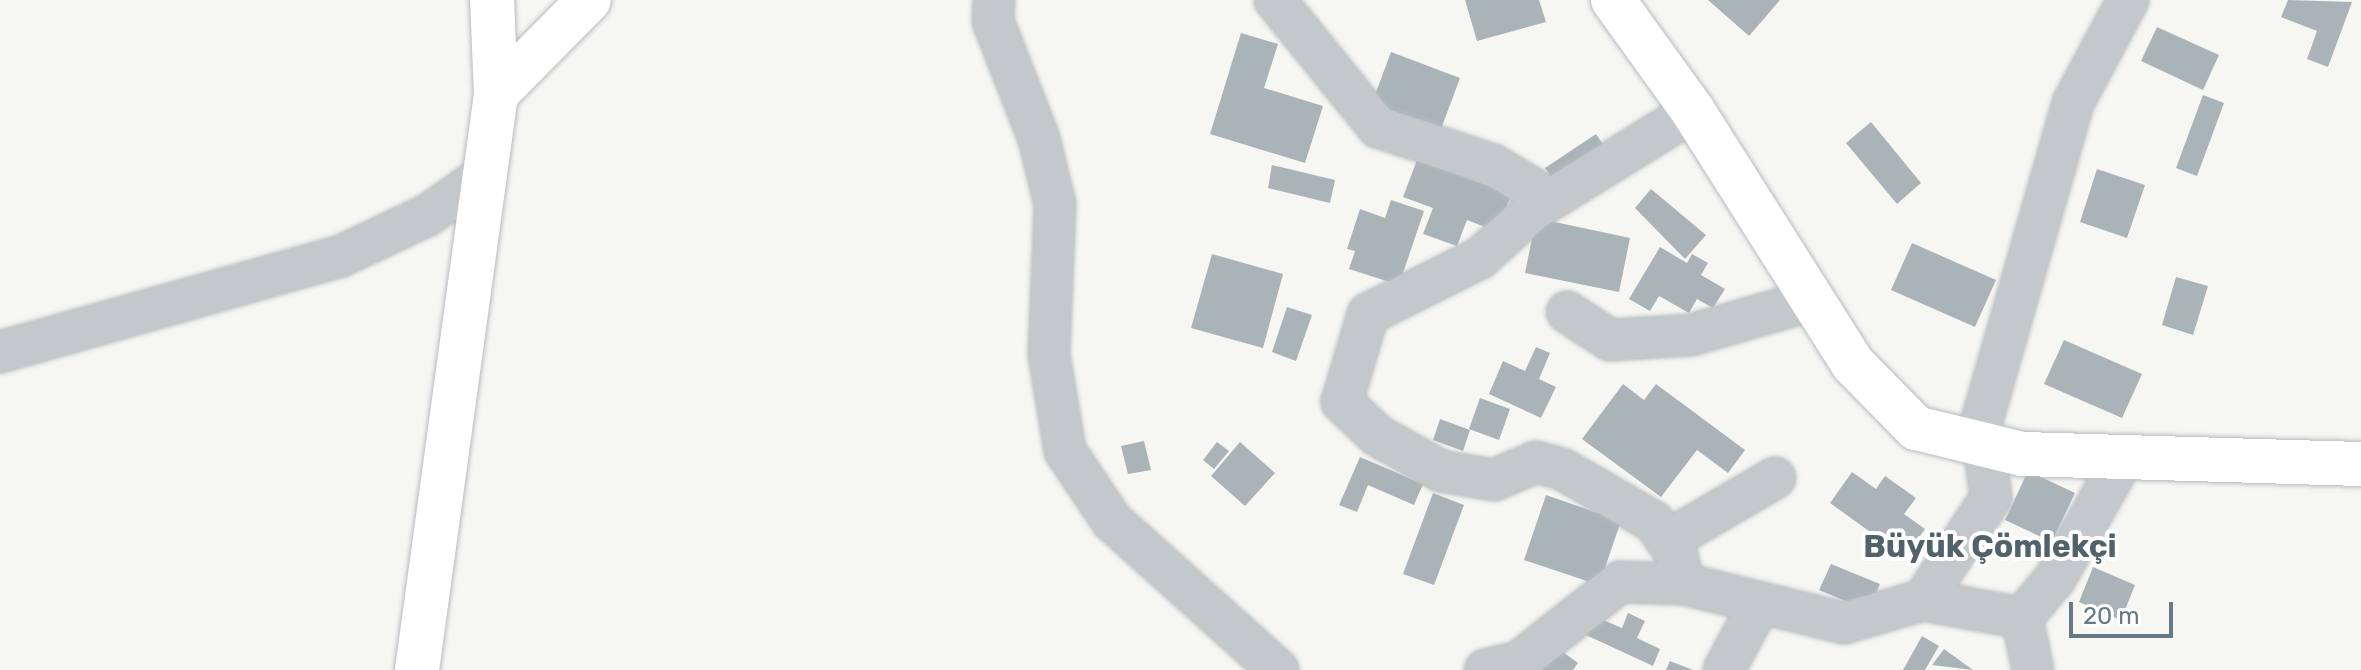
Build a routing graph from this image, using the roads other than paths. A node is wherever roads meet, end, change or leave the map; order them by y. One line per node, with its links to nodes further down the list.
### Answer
1 (492, 0): 7 (street)
2 (589, 0): 7 (street)
3 (994, 0): 24 (street)
4 (1275, 0): 10 (street)
5 (1613, 0): 8 (street)
6 (2128, 0): 14 (street)
7 (496, 94): 9 (street)
8 (1693, 111): 10 (street); 11 (street)
9 (486, 174): 13 (street); 23 (street)
10 (1550, 199): 18 (street)
11 (1812, 300): 12 (street); 14 (street)
12 (1567, 312)
13 (0, 352)
14 (1984, 445): 15 (street); 20 (street)
15 (2124, 457): 16 (street); 22 (street)
16 (2361, 464)
17 (1775, 478): 18 (street)
18 (1667, 541): 19 (street)
19 (1684, 584): 21 (street); 25 (street)
20 (1923, 600): 21 (street); 22 (street)
21 (1760, 603): 26 (street)
22 (2022, 618): 27 (street)
23 (417, 670)
24 (1278, 670)
25 (1485, 670)
26 (1724, 670)
27 (2033, 670)

